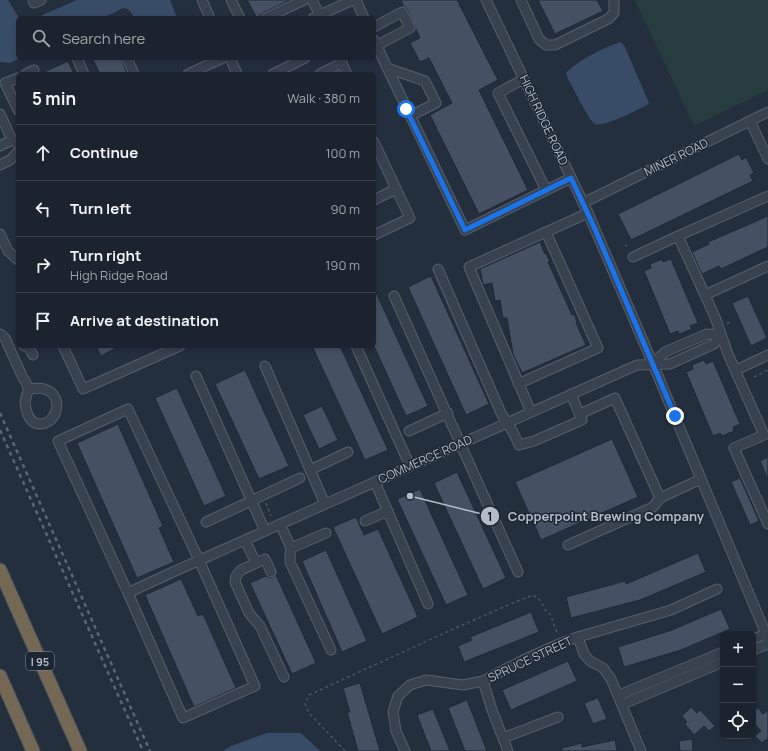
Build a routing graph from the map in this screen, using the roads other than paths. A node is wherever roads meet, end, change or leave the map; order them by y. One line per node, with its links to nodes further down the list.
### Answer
1 (33, 0): 2 (street)
2 (40, 0)
3 (202, 0): 11 (street)
4 (231, 0): 12 (street)
5 (304, 0): 13 (street)
6 (312, 0): 14 (street)
7 (486, 0): 34 (street, HIGH RIDGE ROAD)
8 (521, 0): 9 (street)
9 (614, 0)
10 (351, 1): 14 (street); 15 (street)
11 (209, 16)
12 (239, 16)
13 (270, 16)
14 (316, 16)
15 (362, 16)
16 (376, 25): 17 (street)
17 (376, 43)
18 (376, 45): 25 (street)
19 (78, 60): 26 (street)
20 (129, 60): 27 (street)
21 (219, 60): 28 (street)
22 (231, 60): 29 (street)
23 (301, 60): 30 (street)
24 (340, 61): 31 (street); 32 (street)
25 (387, 68): 38 (street); 38 (street)
26 (83, 72)
27 (133, 72)
28 (192, 72)
29 (237, 72)
30 (277, 72)
31 (323, 72)
32 (346, 72)
33 (16, 79): 35 (street)
34 (524, 79): 46 (street, HIGH RIDGE ROAD); 48 (street)
35 (16, 106)
36 (768, 112): 39 (street, MINER ROAD)
37 (0, 114): 40 (street)
38 (410, 116): 48 (street)
39 (750, 121): 44 (street); 51 (street, MINER ROAD)
40 (15, 142): 41 (street)
41 (0, 146)
42 (376, 146): 47 (street)
43 (16, 154): 45 (street)
44 (768, 159)
45 (0, 165)
46 (571, 178): 48 (street); 51 (street, HIGH RIDGE ROAD)
47 (396, 189): 50 (street); 55 (street)
48 (546, 190)
49 (768, 196): 56 (street)
50 (376, 199)
51 (583, 203): 52 (street, HIGH RIDGE ROAD)
52 (588, 213): 53 (street); 72 (street, HIGH RIDGE ROAD)
53 (546, 232): 76 (street); 76 (street)
54 (0, 234): 58 (street)
55 (376, 234)
56 (678, 236): 57 (street); 61 (street)
57 (633, 257)
58 (16, 258)
59 (768, 266): 61 (street)
60 (438, 269): 82 (street)
61 (705, 295): 64 (street)
62 (394, 296): 80 (street)
63 (0, 334): 65 (street)
64 (721, 335): 72 (street); 74 (street)
65 (14, 346): 77 (street)
66 (29, 348): 70 (street)
67 (64, 348): 68 (street)
68 (175, 348)
69 (357, 348): 86 (street)
70 (33, 355)
71 (768, 355): 74 (street)
72 (653, 364): 78 (street, COMMERCE ROAD); 89 (street, HIGH RIDGE ROAD)
73 (265, 366): 87 (street)
74 (736, 370): 98 (street)
75 (196, 376): 92 (street)
76 (518, 384): 79 (street)
77 (28, 389)
78 (571, 394): 79 (street, COMMERCE ROAD); 81 (street)
79 (531, 412): 82 (street, COMMERCE ROAD)
80 (448, 413): 83 (street); 84 (street)
81 (580, 414): 82 (street); 91 (street)
82 (508, 422): 84 (street, COMMERCE ROAD)
83 (409, 431)
84 (461, 443): 86 (street, COMMERCE ROAD); 108 (street)
85 (348, 452): 87 (street)
86 (410, 466): 90 (street, COMMERCE ROAD)
87 (310, 470): 93 (street)
88 (300, 478): 92 (street)
89 (701, 479): 91 (street); 113 (street, HIGH RIDGE ROAD)
90 (375, 482): 93 (street, COMMERCE ROAD); 94 (street)
91 (660, 498): 102 (street)
92 (252, 501): 95 (street); 99 (street)
93 (325, 504): 97 (street, COMMERCE ROAD)
94 (388, 511): 96 (street); 111 (street)
95 (206, 522)
96 (364, 522)
97 (280, 524): 99 (street, COMMERCE ROAD); 103 (street)
98 (768, 524)
99 (265, 531): 101 (street, COMMERCE ROAD)
100 (326, 533): 103 (street)
101 (245, 540): 104 (street, COMMERCE ROAD); 105 (street)
102 (568, 545)
103 (291, 548): 117 (street)
104 (199, 560): 110 (street, COMMERCE ROAD); 110 (street); 110 (street)
105 (256, 563): 107 (street); 122 (street)
106 (0, 570): 130 (highway, I 95)
107 (271, 572)
108 (518, 572)
109 (717, 589): 112 (street, SPRUCE STREET)
110 (128, 593)
111 (428, 604)
112 (578, 637): 124 (street, SPRUCE STREET); 125 (street)
113 (767, 637): 114 (street)
114 (756, 639)
115 (768, 644): 116 (street)
116 (756, 649)
117 (331, 650)
118 (720, 653): 120 (street)
119 (720, 663): 123 (street)
120 (685, 667): 123 (street); 125 (street)
121 (0, 676): 129 (highway)
122 (284, 677)
123 (689, 677): 126 (street)
124 (483, 681): 128 (street); 131 (street, SPRUCE STREET)
125 (619, 695): 126 (street)
126 (623, 704): 133 (street)
127 (558, 717): 128 (street)
128 (503, 738): 132 (street)
129 (33, 751)
130 (80, 751)
131 (405, 751)
132 (508, 751)
133 (642, 751)

